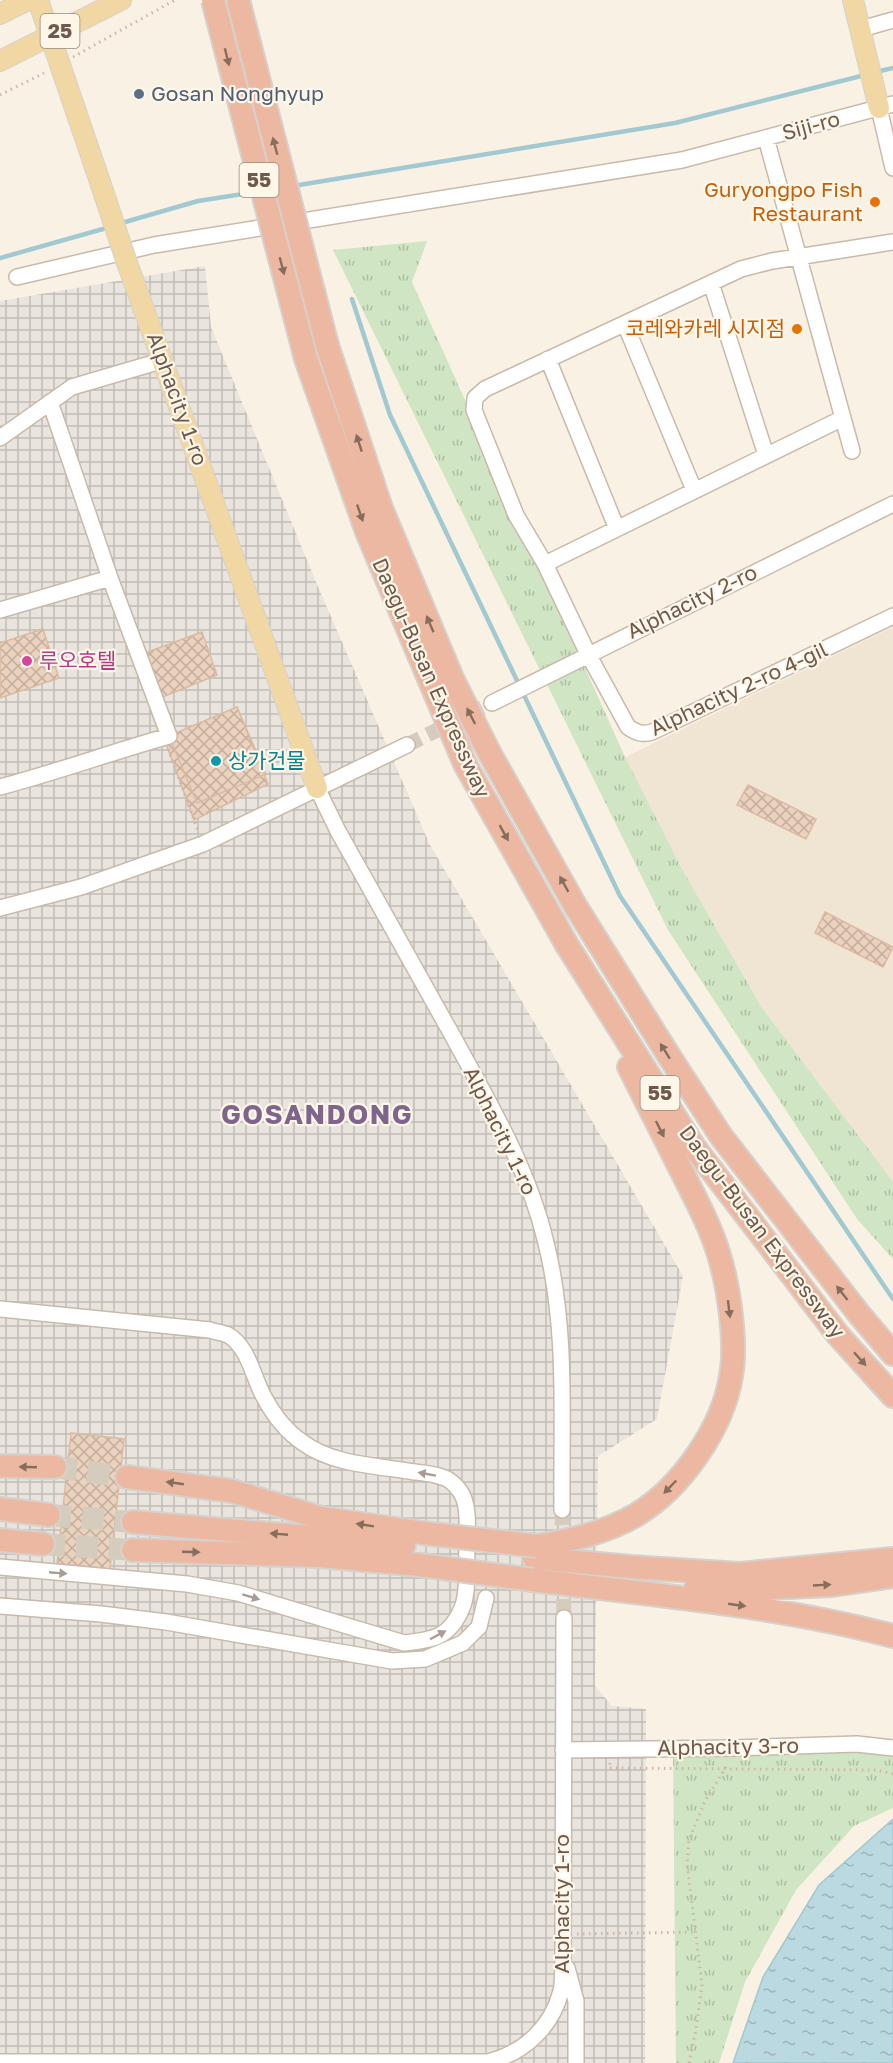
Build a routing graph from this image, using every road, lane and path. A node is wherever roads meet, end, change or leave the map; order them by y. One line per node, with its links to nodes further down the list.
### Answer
1 (121, 0): 10 (main road, 25)
2 (175, 0): 12 (path)
3 (213, 0): 44 (highway, Daegu-Busan Expressway / 55, one-way to 44, bridge)
4 (238, 0): 46 (highway, Daegu-Busan Expressway / 55, one-way to 4, bridge)
5 (853, 0): 9 (main road)
6 (35, 3): 7 (main road, 25); 10 (main road, Alphacity 1-ro)
7 (0, 14)
8 (893, 21): 9 (street)
9 (862, 36): 14 (main road)
10 (49, 37): 11 (main road, 25); 12 (main road, Alphacity 1-ro)
11 (0, 61)
12 (59, 65): 13 (path); 23 (main road, Alphacity 1-ro, bridge)
13 (0, 95)
14 (886, 106): 15 (street, Siji-ro); 16 (street)
15 (766, 138): 18 (street, Siji-ro); 19 (street)
16 (893, 168)
17 (893, 242): 18 (street, Alphacity 2-ro 4-gil)
18 (798, 256): 20 (street, Alphacity 2-ro 4-gil); 25 (street, Siji-ro)
19 (17, 277)
20 (711, 283): 21 (street, Alphacity 2-ro 4-gil); 28 (street)
21 (625, 324): 22 (street, Alphacity 2-ro 4-gil); 29 (street)
22 (548, 359): 31 (street); 32 (street, Alphacity 2-ro 4-gil)
23 (164, 360): 24 (street); 41 (main road, Alphacity 1-ro)
24 (50, 402): 26 (street); 33 (street)
25 (843, 418): 27 (street, Siji-ro); 28 (street)
26 (0, 438)
27 (852, 451)
28 (766, 455): 29 (street)
29 (694, 490): 31 (street)
30 (893, 504): 36 (street, Alphacity 2-ro)
31 (617, 528): 32 (street)
32 (545, 564): 36 (street, Alphacity 2-ro 4-gil)
33 (110, 578): 34 (street); 38 (street)
34 (0, 610)
35 (893, 616): 36 (street, Alphacity 2-ro 4-gil)
36 (588, 654): 37 (street, Alphacity 2-ro)
37 (492, 703)
38 (169, 736): 40 (street); 42 (path)
39 (407, 746): 41 (street)
40 (0, 787)
41 (317, 788): 42 (street); 52 (street, Alphacity 1-ro)
42 (203, 844): 43 (street)
43 (0, 908)
44 (567, 945): 47 (highway, Daegu-Busan Expressway / 55, one-way to 47); 60 (highway, one-way to 60)
45 (0, 1309): 61 (street, one-way to 45)
46 (893, 1354)
47 (893, 1396)
48 (0, 1466): 49 (highway, one-way to 48)
49 (55, 1467)
50 (128, 1477): 57 (highway, one-way to 50)
51 (0, 1509): 53 (highway)
52 (562, 1510)
53 (49, 1515)
54 (134, 1522): 57 (highway, one-way to 54)
55 (0, 1540): 56 (highway)
56 (43, 1544)
57 (421, 1548): 58 (highway, one-way to 57); 60 (highway, bridge); 60 (highway, bridge)
58 (133, 1550)
59 (893, 1559): 60 (highway)
60 (534, 1564): 62 (highway, one-way to 62); 66 (highway, one-way to 66)
61 (0, 1567)
62 (893, 1576)
63 (486, 1598): 64 (street)
64 (0, 1606)
65 (564, 1618): 70 (street, Alphacity 1-ro)
66 (893, 1636)
67 (732, 1748): 68 (street, Alphacity 3-ro); 69 (street, Alphacity 3-ro); 71 (path)
68 (893, 1748)
69 (610, 1749): 70 (street, Alphacity 3-ro); 71 (path)
70 (563, 1750): 74 (street, Alphacity 1-ro)
71 (725, 1767): 72 (path); 73 (path)
72 (893, 1774)
73 (694, 1932): 74 (path); 81 (path)
74 (563, 1934): 75 (street, Alphacity 1-ro)
75 (563, 1954): 79 (street, Alphacity 1-ro); 80 (street)
76 (0, 2062): 78 (street, Alphacity 1-ro)
77 (383, 2062): 78 (street, Alphacity 1-ro); 79 (street, Alphacity 1-ro)
78 (87, 2063)
79 (489, 2063)
80 (576, 2063)
81 (689, 2063)

